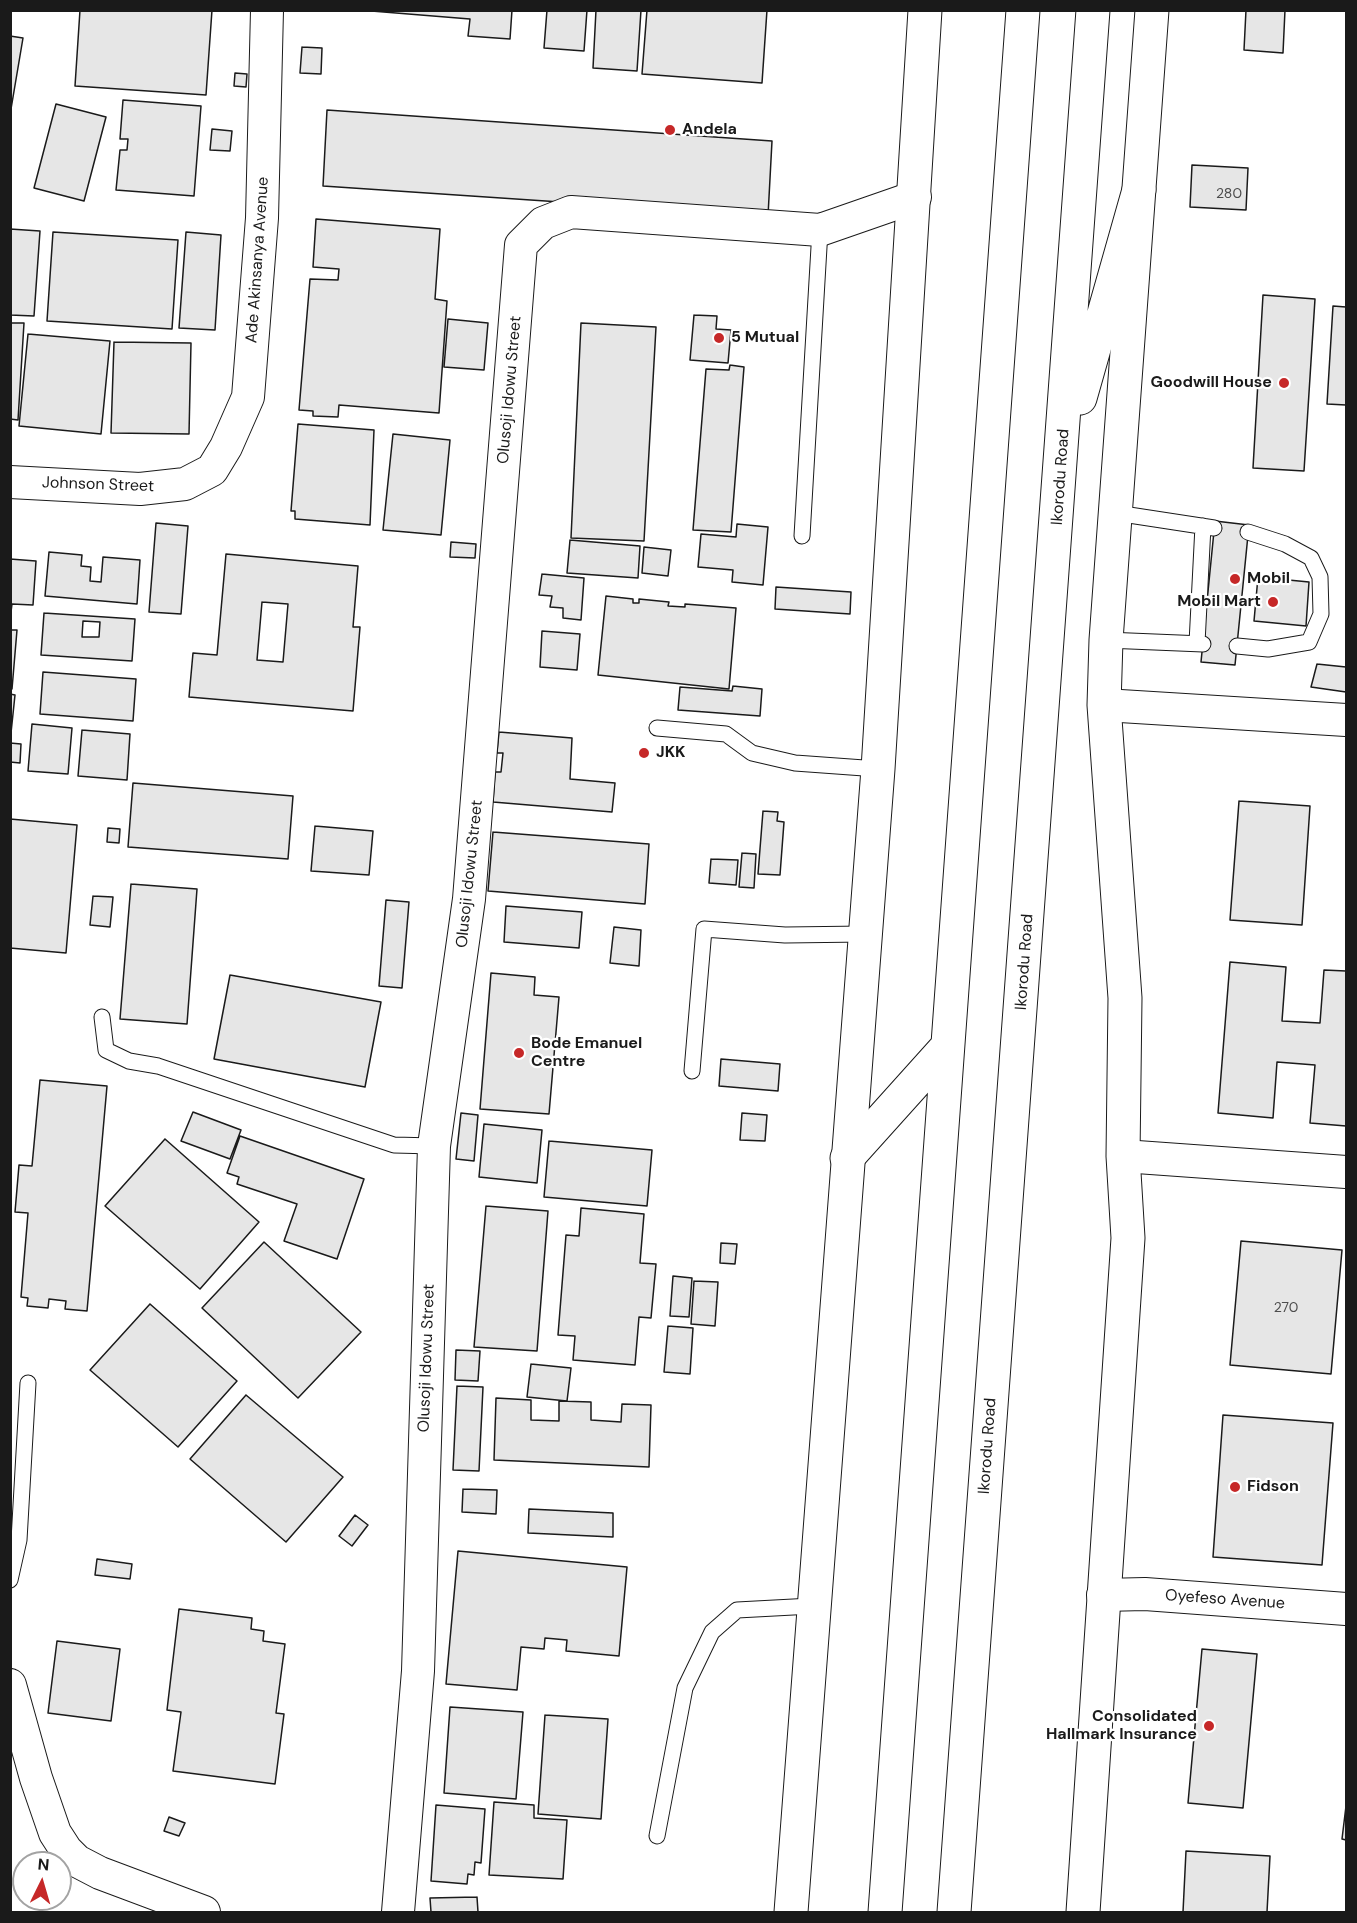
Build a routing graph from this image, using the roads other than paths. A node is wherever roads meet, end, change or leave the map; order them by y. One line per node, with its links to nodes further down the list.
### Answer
1 (267, 10): 11 (street, Ade Akinsanya Avenue)
2 (925, 10): 7 (main road)
3 (1023, 10): 23 (main road)
4 (1093, 10): 9 (main road, Ikorodu Road)
5 (1152, 10): 6 (main road)
6 (1139, 190): 9 (main road); 12 (main road)
7 (915, 197): 8 (street, Olusoji Idowu Street); 20 (main road)
8 (820, 230): 14 (lane); 25 (street, Olusoji Idowu Street)
9 (1062, 463): 40 (main road, Ikorodu Road)
10 (10, 482): 11 (street, Johnson Street)
11 (185, 484)
12 (1116, 513): 15 (main road); 15 (lane)
13 (1248, 532): 16 (lane)
14 (802, 536)
15 (1106, 640): 17 (main road)
16 (1237, 646)
17 (1104, 705): 18 (street); 26 (main road)
18 (1347, 720)
19 (657, 728): 20 (lane)
20 (878, 769): 21 (main road)
21 (865, 934): 24 (lane); 27 (main road)
22 (102, 1017): 25 (lane)
23 (945, 1049): 27 (main road); 39 (main road)
24 (692, 1071)
25 (434, 1146): 37 (street, Olusoji Idowu Street)
26 (1123, 1156): 28 (street); 31 (main road)
27 (848, 1158): 32 (main road)
28 (1347, 1172)
29 (28, 1383): 30 (lane)
30 (10, 1580)
31 (1103, 1595): 33 (street, Oyefeso Avenue); 41 (main road)
32 (812, 1606): 35 (lane); 38 (main road)
33 (1347, 1609)
34 (10, 1685): 36 (street)
35 (657, 1836)
36 (204, 1912)
37 (398, 1912)
38 (791, 1912)
39 (885, 1912)
40 (954, 1912)
41 (1083, 1912)

